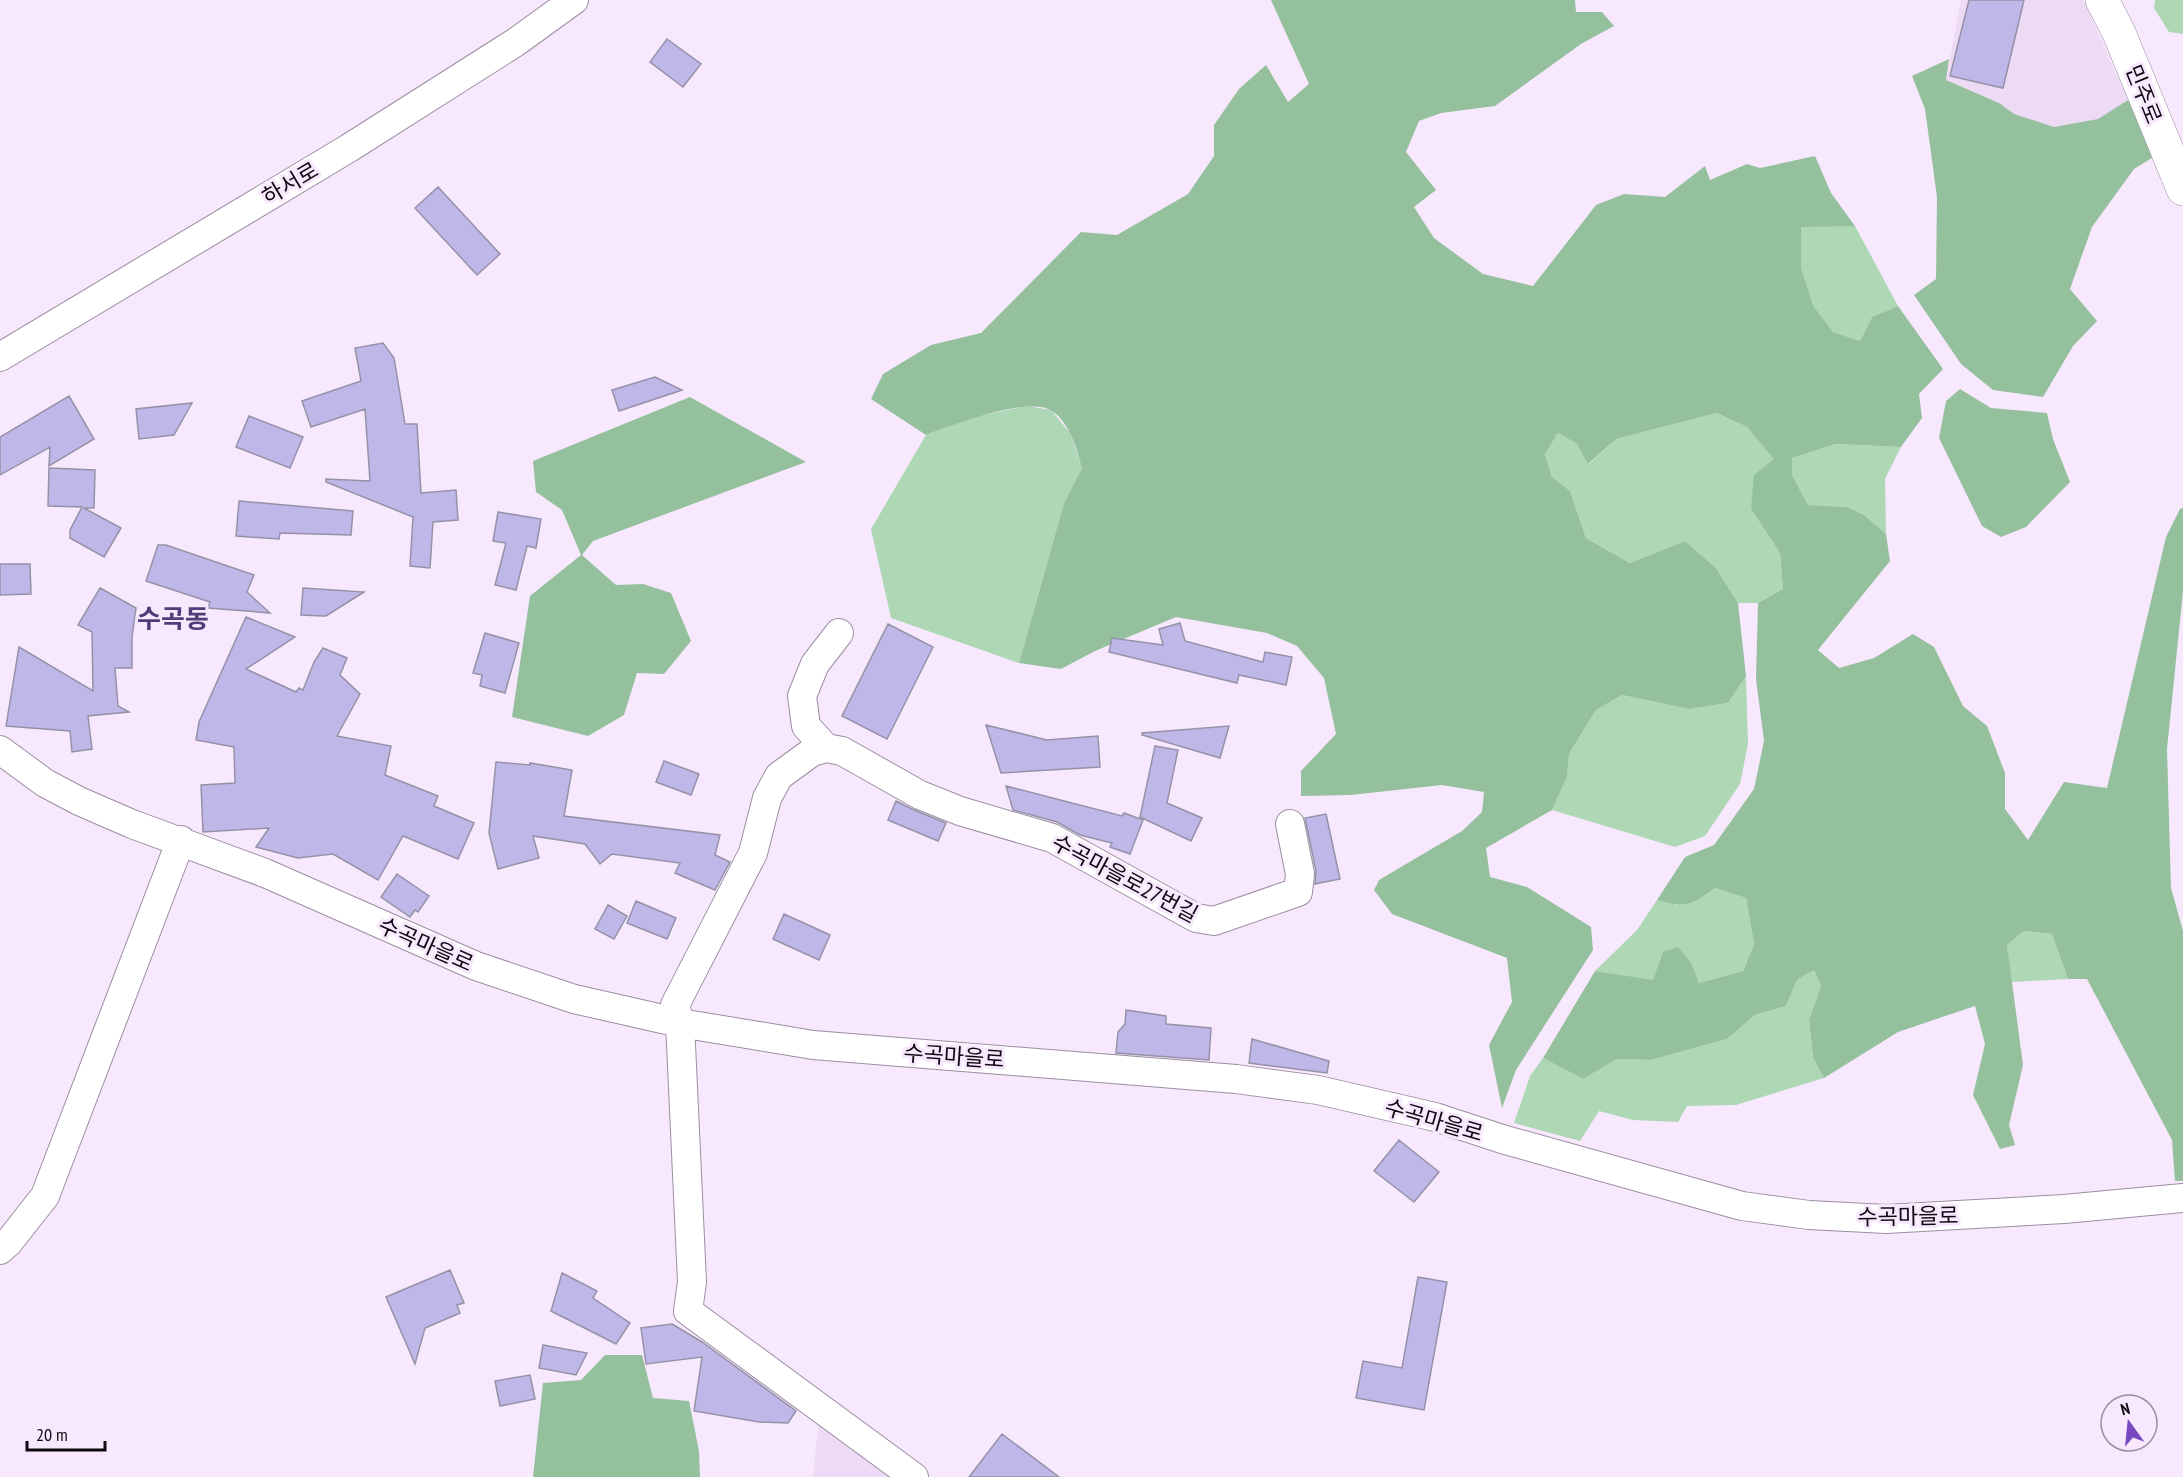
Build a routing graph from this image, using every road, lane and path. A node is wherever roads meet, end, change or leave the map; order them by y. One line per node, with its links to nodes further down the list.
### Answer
1 (574, 0): 4 (street, 하서로)
2 (2102, 0): 3 (main road, 민주로)
3 (2183, 189)
4 (0, 357)
5 (839, 633): 6 (street, 수곡마을로27번길)
6 (826, 748): 8 (street, 수곡마을로27번길); 10 (street)
7 (0, 750): 9 (street, 수곡마을로)
8 (1290, 824)
9 (180, 840): 10 (street, 수곡마을로); 12 (street)
10 (680, 1023): 11 (street, 수곡마을로); 13 (street)
11 (2183, 1198)
12 (0, 1250)
13 (914, 1477)

